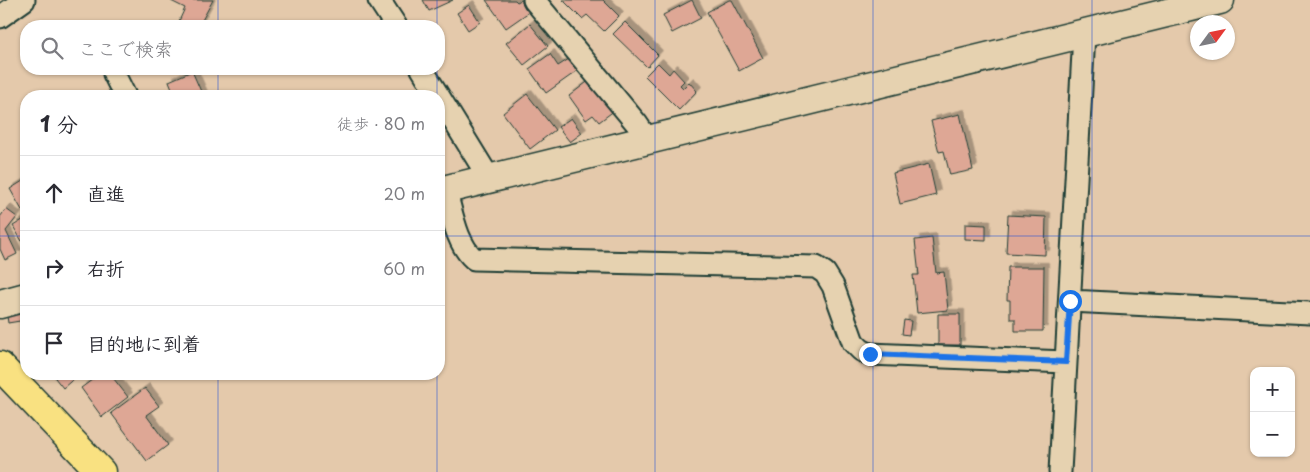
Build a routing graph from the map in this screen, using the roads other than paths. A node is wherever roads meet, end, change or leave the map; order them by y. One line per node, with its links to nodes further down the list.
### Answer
1 (24, 0): 5 (street)
2 (379, 0): 6 (street)
3 (534, 0): 13 (street)
4 (1220, 0): 7 (street)
5 (0, 16)
6 (392, 20)
7 (1084, 34): 13 (street); 18 (street)
8 (114, 75): 10 (street)
9 (426, 75): 11 (street)
10 (122, 90)
11 (435, 90)
12 (445, 106): 14 (street)
13 (648, 140): 14 (street)
14 (489, 178): 15 (street)
15 (445, 189)
16 (445, 198): 21 (street)
17 (20, 299): 19 (street)
18 (1070, 301): 20 (street); 21 (street)
19 (0, 304)
20 (1310, 313)
21 (1066, 362): 24 (street)
22 (0, 366): 23 (highway)
23 (101, 472)
24 (1060, 472)

